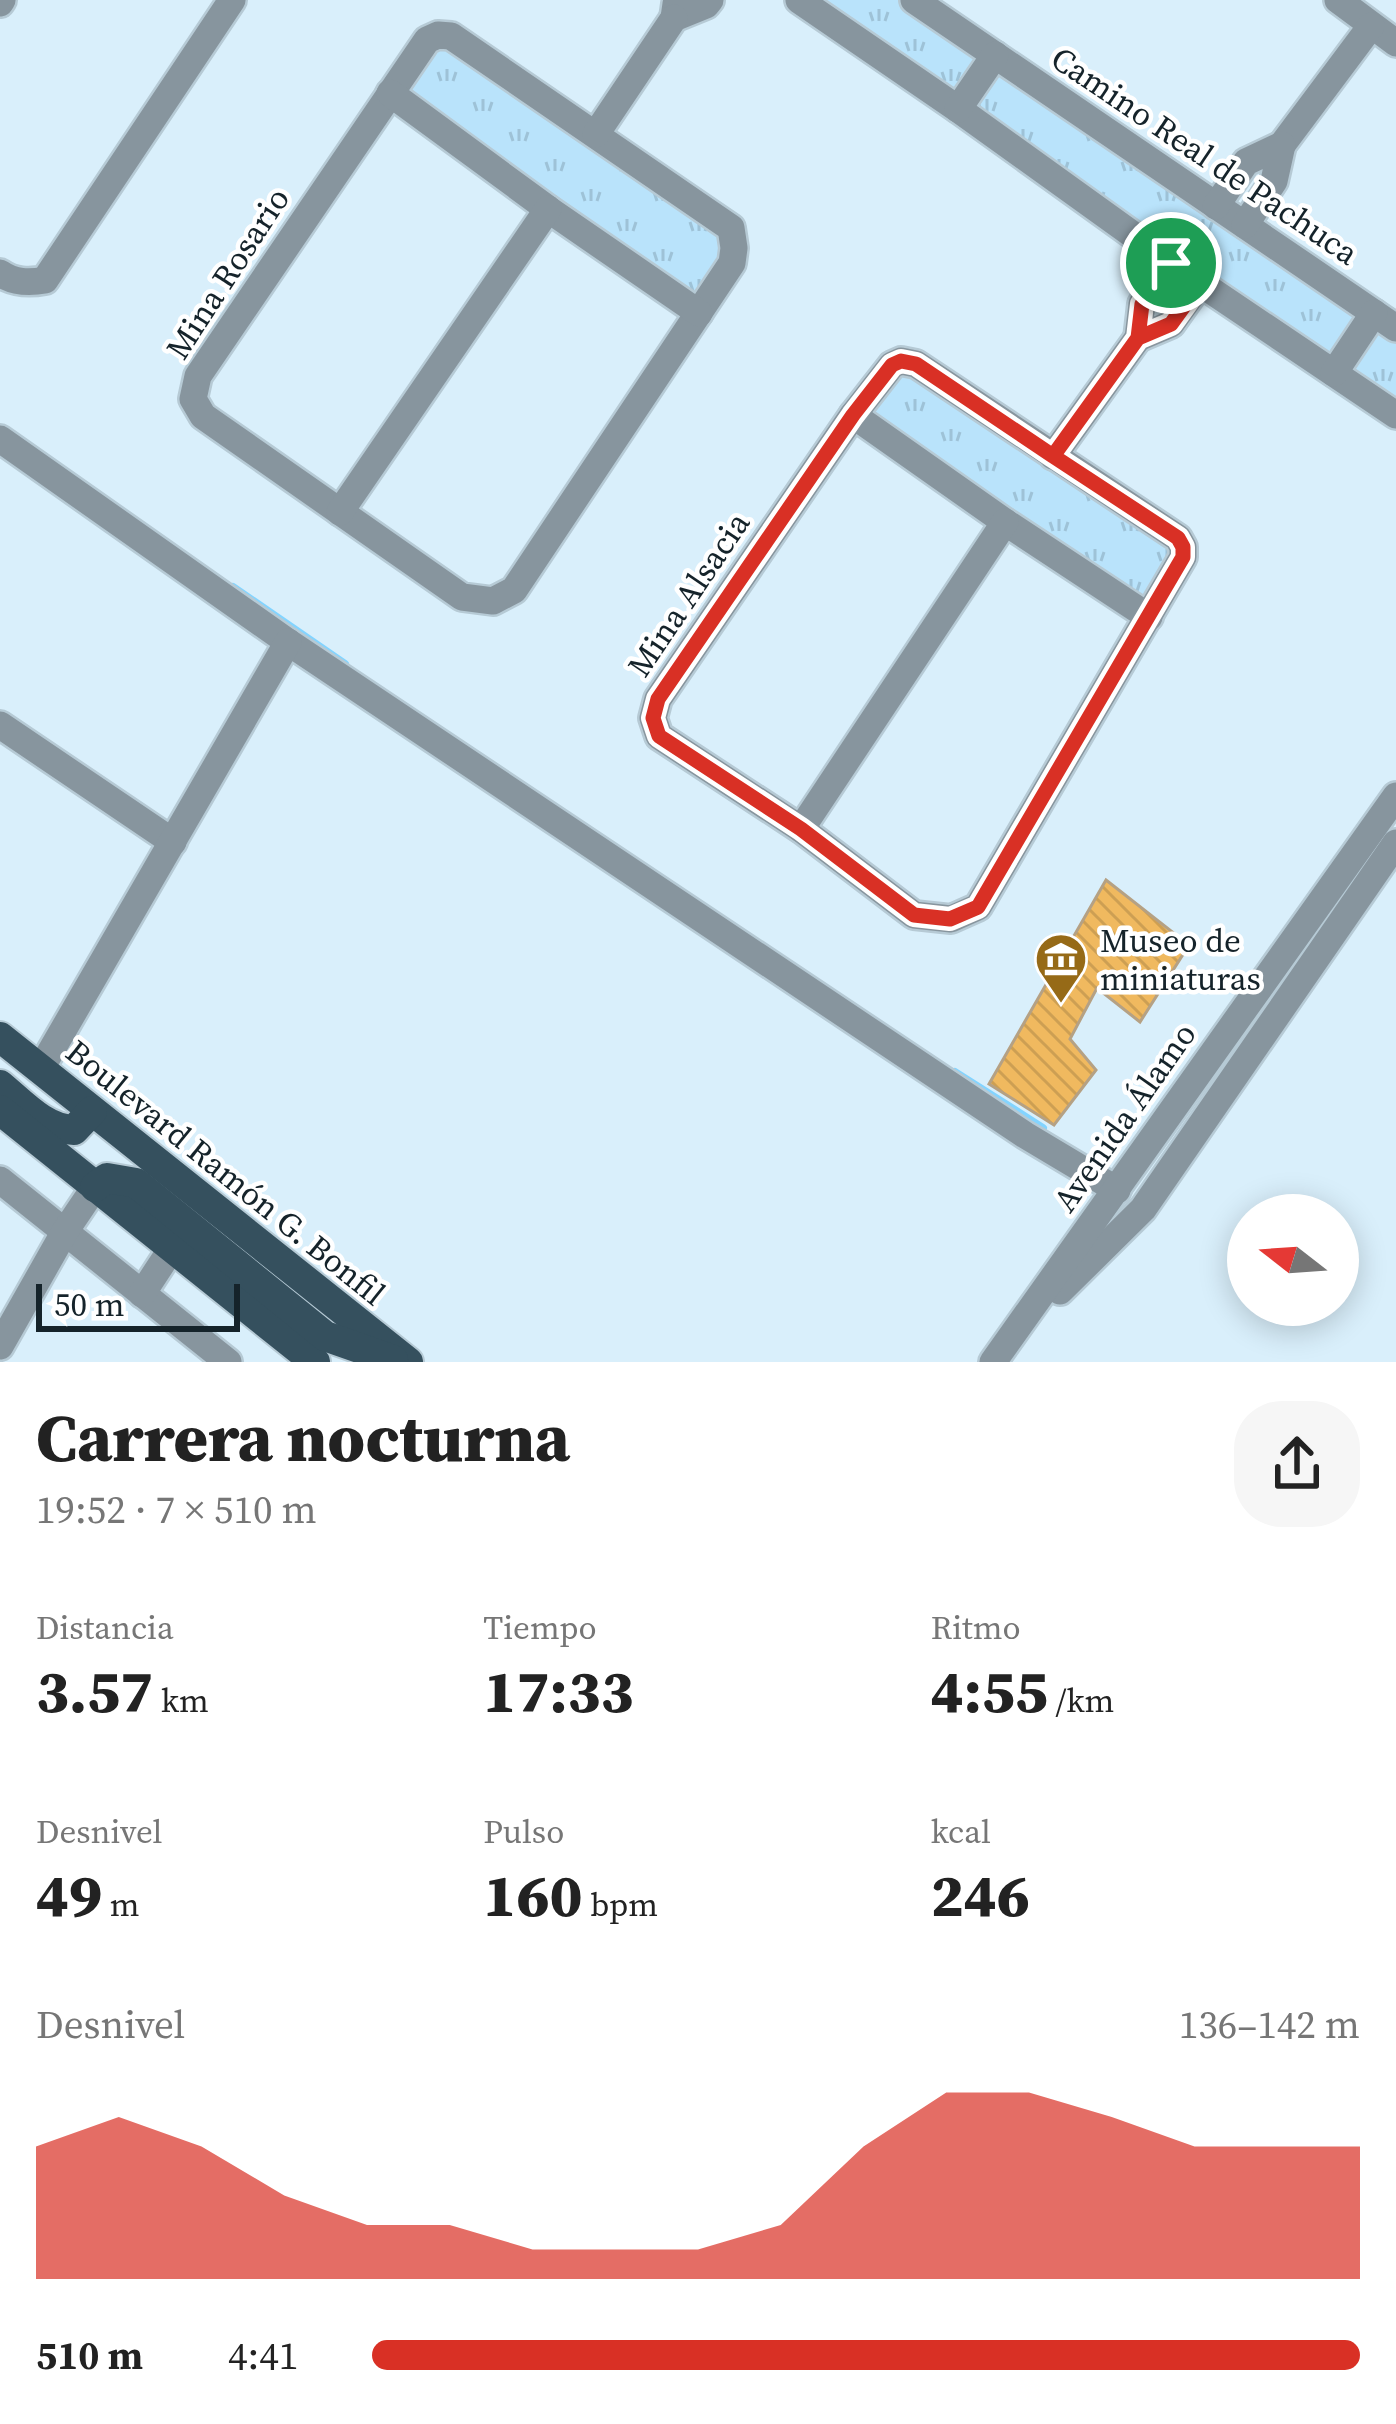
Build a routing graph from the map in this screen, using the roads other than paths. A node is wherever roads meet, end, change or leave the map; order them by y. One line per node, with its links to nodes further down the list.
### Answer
1 (232, 0): 18 (street)
2 (710, 0): 6 (street)
3 (799, 0): 11 (street)
4 (914, 0): 9 (street, Camino Real de Pachuca)
5 (1337, 0): 7 (street)
6 (675, 9): 12 (street)
7 (1371, 26): 8 (street); 13 (street)
8 (1396, 43)
9 (995, 56): 11 (street); 14 (street, Camino Real de Pachuca)
10 (390, 93): 12 (street, Mina Rosario); 15 (street); 28 (street, Mina Rosario)
11 (958, 109): 17 (street)
12 (596, 134): 20 (street, Mina Rosario)
13 (1282, 145): 14 (street); 16 (street)
14 (1216, 206): 16 (street, Camino Real de Pachuca)
15 (548, 209): 20 (street); 28 (street)
16 (1245, 225): 21 (street, Camino Real de Pachuca)
17 (1171, 263): 19 (street); 22 (street)
18 (0, 273)
19 (1200, 284): 22 (street); 23 (street)
20 (699, 313): 28 (street, Mina Rosario)
21 (1385, 321): 23 (street)
22 (1138, 338): 27 (street)
23 (1334, 373): 25 (street)
24 (853, 415): 27 (street, Mina Alsacia); 29 (street); 34 (street, Mina Alsacia)
25 (1396, 415)
26 (0, 439): 31 (street)
27 (1053, 456): 30 (street, Mina Alsacia)
28 (340, 512)
29 (1005, 523): 30 (street); 34 (street)
30 (1149, 617): 34 (street, Mina Alsacia)
31 (288, 642): 35 (street); 44 (street)
32 (0, 724): 35 (street)
33 (1396, 796): 44 (street, Avenida Álamo)
34 (801, 829)
35 (173, 842): 38 (street)
36 (1396, 843): 49 (street)
37 (0, 1037): 38 (main road, Boulevard Ramón G. Bonfil)
38 (40, 1070): 41 (main road, Boulevard Ramón G. Bonfil)
39 (0, 1085): 41 (main road)
40 (0, 1111): 43 (main road)
41 (92, 1111): 53 (main road, Boulevard Ramón G. Bonfil)
42 (0, 1180): 45 (street)
43 (95, 1187): 45 (street); 46 (main road); 52 (main road)
44 (1117, 1190): 49 (street, Avenida Álamo)
45 (64, 1233): 47 (street); 48 (street)
46 (172, 1248): 47 (street); 51 (main road)
47 (142, 1294): 50 (street)
48 (0, 1346)
49 (1000, 1353)
50 (225, 1361)
51 (315, 1362)
52 (397, 1362)
53 (408, 1362)

